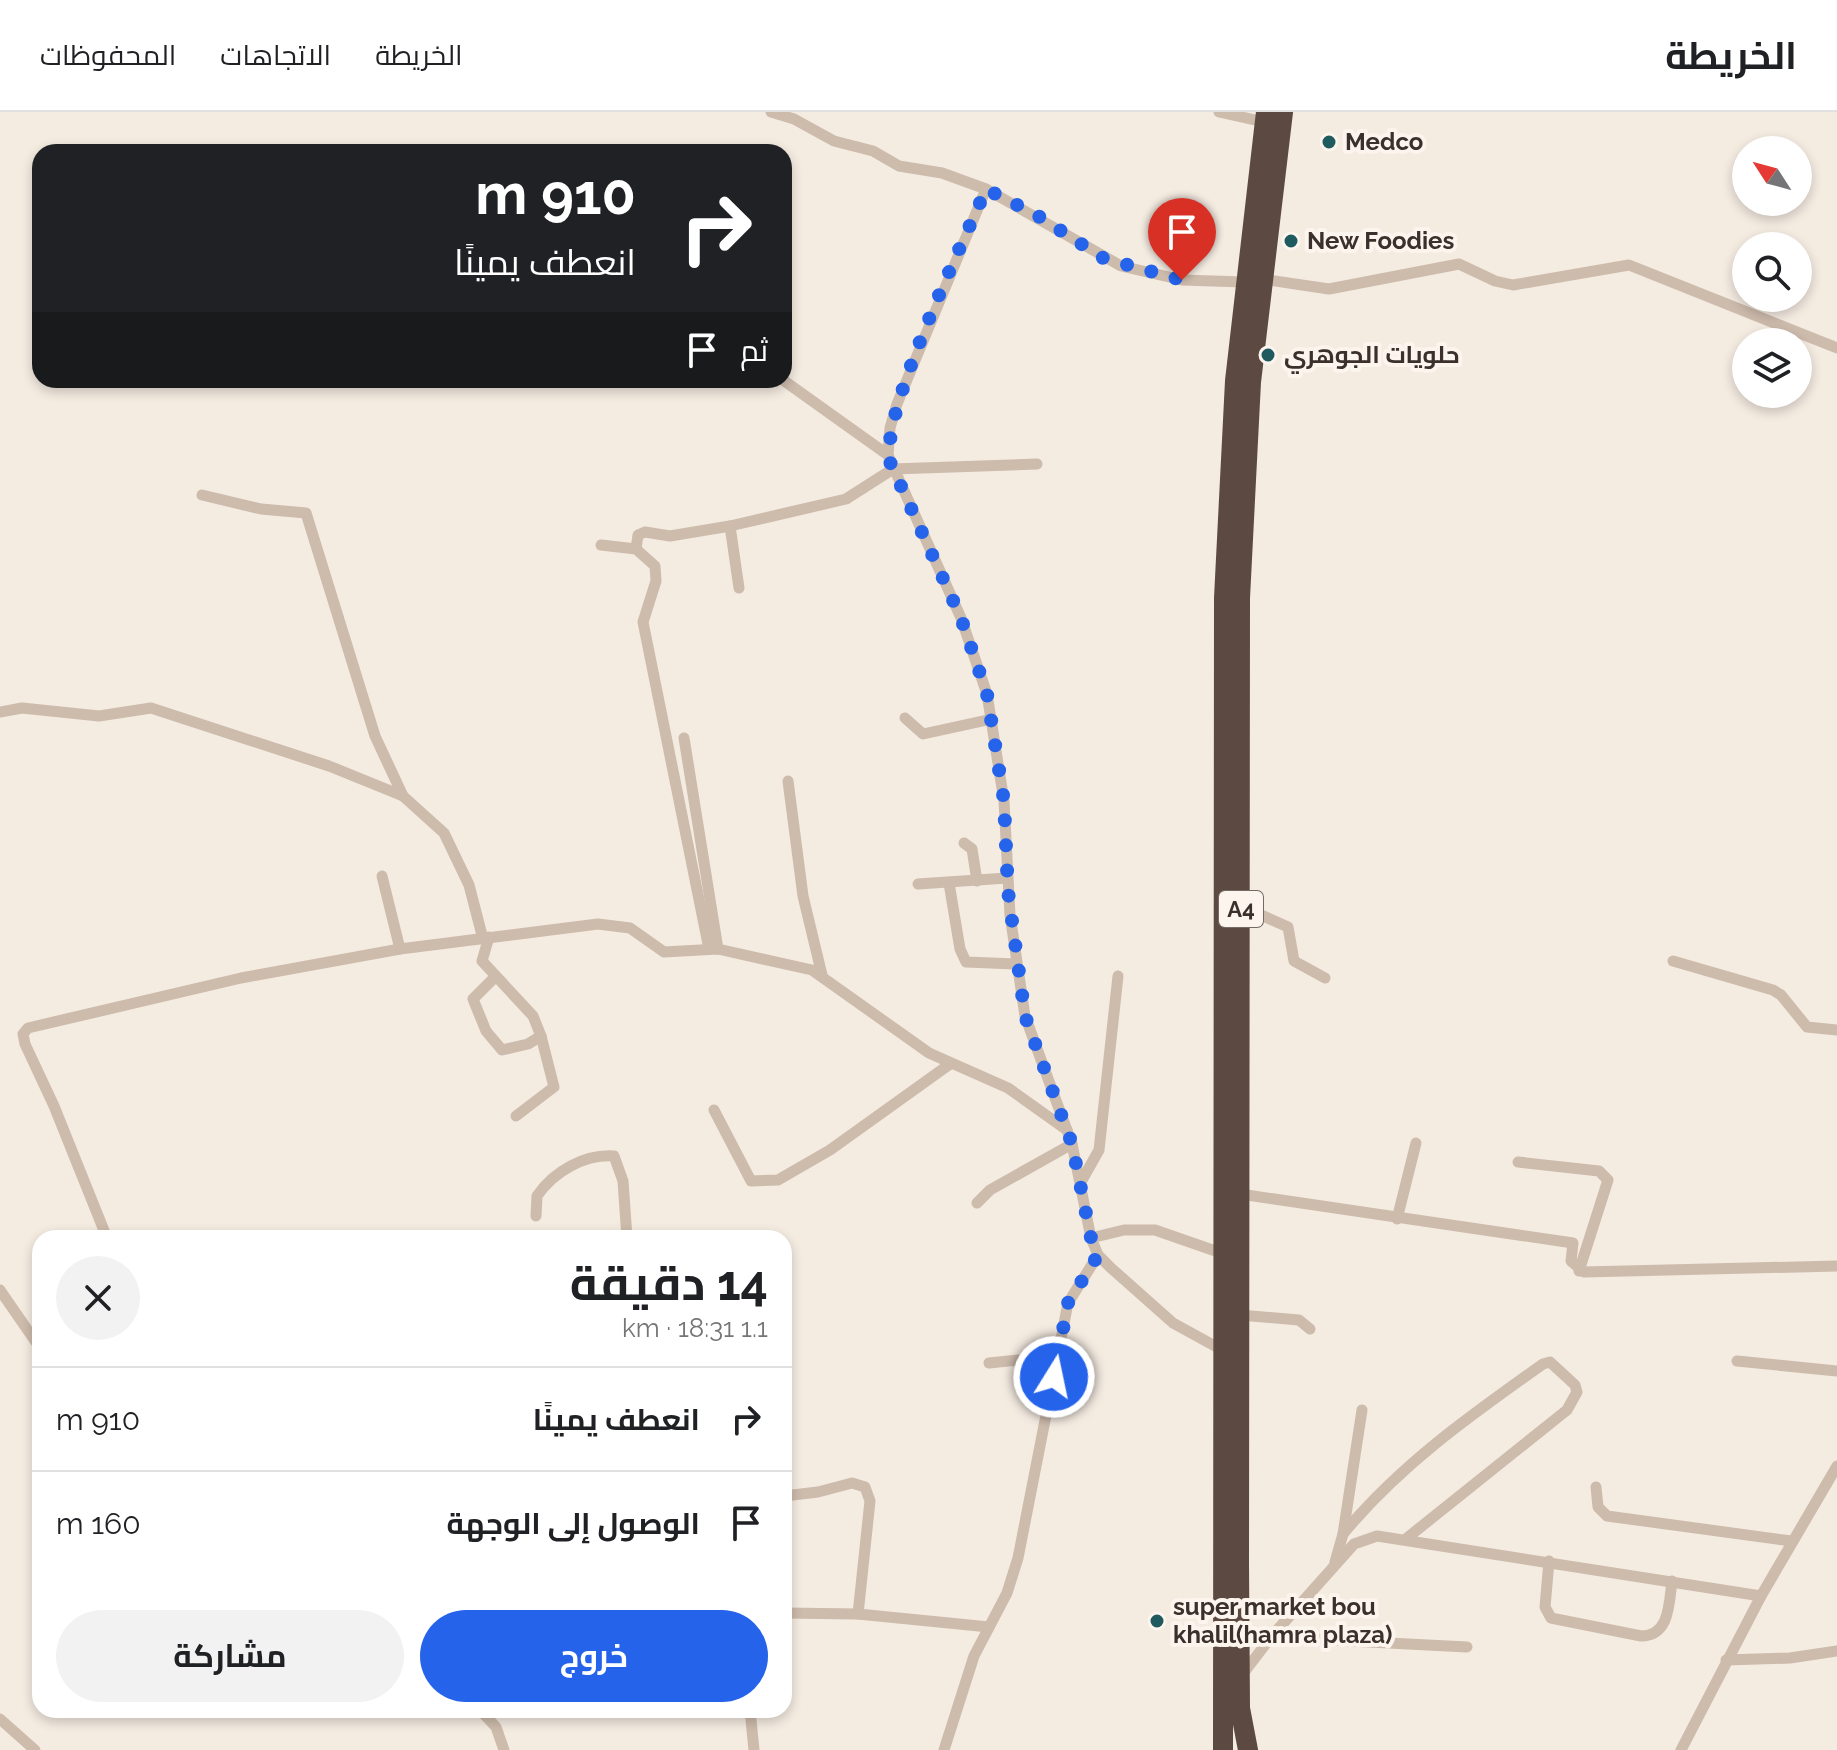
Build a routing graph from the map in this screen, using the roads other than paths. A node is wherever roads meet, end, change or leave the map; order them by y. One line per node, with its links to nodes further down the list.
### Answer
1 (771, 112): 5 (street)
2 (1219, 112): 4 (street)
3 (1283, 112): 6 (highway, A4)
4 (1265, 117): 6 (highway, A4)
5 (986, 189): 7 (street); 10 (street)
6 (1260, 226): 7 (highway, A4)
7 (1253, 281): 8 (street); 30 (highway, A4); 57 (highway, A4)
8 (1837, 348)
9 (792, 386): 10 (street)
10 (888, 455): 12 (street)
11 (1037, 464): 12 (street)
12 (893, 469): 14 (street); 20 (street)
13 (202, 495): 23 (street)
14 (730, 526): 16 (street); 17 (street)
15 (601, 545): 16 (street)
16 (636, 549): 33 (street)
17 (739, 588)
18 (0, 712): 23 (street)
19 (905, 718): 20 (street)
20 (992, 719): 26 (street)
21 (684, 738): 33 (street)
22 (788, 781): 36 (street)
23 (403, 796): 31 (street)
24 (964, 843): 27 (street)
25 (382, 876): 32 (street)
26 (1007, 878): 27 (street); 35 (street)
27 (977, 881): 28 (street)
28 (949, 883): 29 (street); 35 (street)
29 (918, 884)
30 (1241, 906): 39 (street); 50 (highway, A4)
31 (486, 938): 32 (street); 33 (street); 37 (street)
32 (400, 949): 54 (street)
33 (714, 949): 36 (street)
34 (1673, 961): 40 (street)
35 (1016, 964): 45 (street)
36 (822, 975): 42 (street)
37 (496, 976): 41 (street); 41 (street)
38 (1118, 976): 49 (street)
39 (1325, 978)
40 (1837, 1030)
41 (541, 1036): 44 (street)
42 (950, 1064): 43 (street); 45 (street)
43 (714, 1110)
44 (516, 1116)
45 (1067, 1130): 47 (street)
46 (1416, 1143): 53 (street)
47 (1072, 1144): 49 (street); 51 (street)
48 (1518, 1162): 60 (street)
49 (1081, 1182): 56 (street)
50 (1240, 1194): 53 (street); 62 (highway, A4)
51 (977, 1203)
52 (536, 1216): 55 (street)
53 (1397, 1219): 60 (street)
54 (104, 1230)
55 (626, 1230)
56 (1091, 1238): 57 (street); 58 (street)
57 (1224, 1254): 65 (highway, A4)
58 (1098, 1255): 65 (street); 66 (street)
59 (1837, 1266): 60 (street)
60 (1579, 1271)
61 (0, 1290): 64 (street)
62 (1240, 1315): 63 (street); 88 (highway, A4)
63 (1310, 1329)
64 (32, 1336)
65 (1225, 1352): 96 (highway, A4)
66 (1057, 1356): 68 (street); 83 (street)
67 (1737, 1361): 69 (street)
68 (989, 1363)
69 (1837, 1371)
70 (1362, 1410): 74 (street)
71 (1837, 1466): 76 (street)
72 (1596, 1487): 76 (street)
73 (792, 1495): 82 (street)
74 (1343, 1534): 75 (street); 78 (street)
75 (1407, 1538): 77 (street); 78 (street)
76 (1791, 1541): 80 (street)
77 (1549, 1561): 79 (street); 79 (street)
78 (1333, 1566): 84 (street)
79 (1672, 1581): 80 (street)
80 (1761, 1596): 87 (street)
81 (792, 1613): 82 (street)
82 (858, 1614): 83 (street)
83 (989, 1627): 95 (street)
84 (1271, 1637): 85 (street); 88 (street)
85 (1467, 1647)
86 (1837, 1651): 87 (street)
87 (1726, 1660): 98 (street)
88 (1240, 1679): 97 (highway, A4)
89 (488, 1718): 93 (street)
90 (751, 1718): 94 (street)
91 (0, 1719): 92 (street)
92 (35, 1750)
93 (504, 1750)
94 (754, 1750)
95 (944, 1750)
96 (1223, 1750)
97 (1248, 1750)
98 (1681, 1750)

